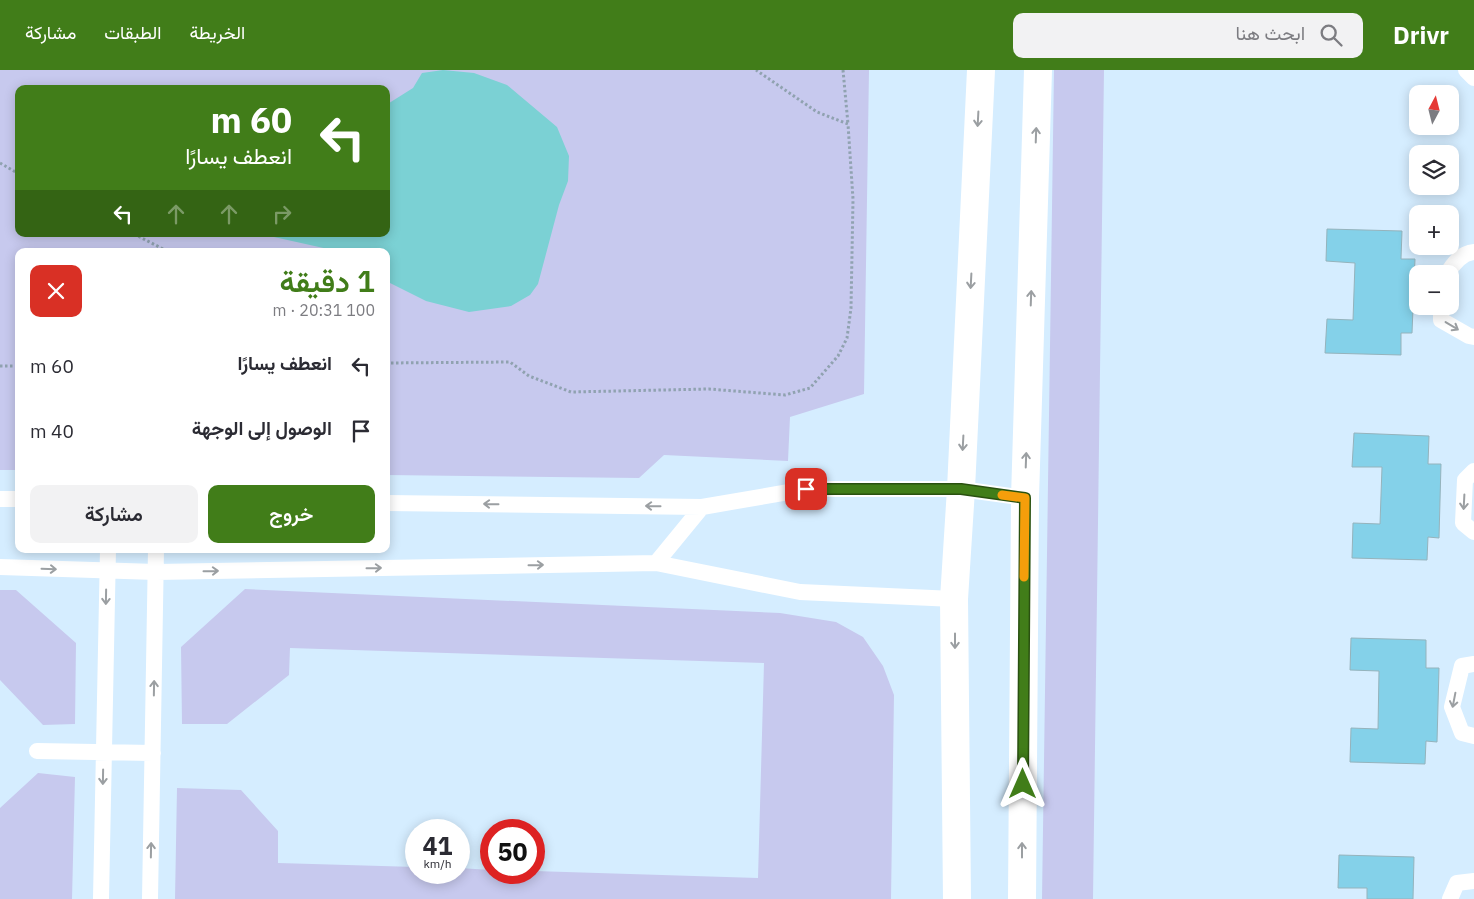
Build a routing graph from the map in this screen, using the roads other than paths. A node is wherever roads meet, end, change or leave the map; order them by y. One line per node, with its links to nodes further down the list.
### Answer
1 (981, 70): 10 (main road, one-way to 10)
2 (1038, 70): 12 (main road, one-way to 2)
3 (1466, 70): 4 (lane)
4 (1474, 78)
5 (1474, 252): 6 (lane)
6 (1452, 265)
7 (1441, 315): 8 (lane, one-way to 8)
8 (1474, 337)
9 (1474, 470): 16 (lane, one-way to 16)
10 (961, 489): 12 (lane); 15 (lane); 23 (main road)
11 (0, 498): 13 (lane)
12 (1025, 498): 33 (main road, one-way to 12)
13 (15, 499)
14 (390, 503): 15 (lane, one-way to 14)
15 (702, 506): 19 (lane)
16 (1474, 532)
17 (108, 553): 21 (lane)
18 (156, 553): 22 (lane)
19 (656, 562): 22 (lane, one-way to 19); 23 (lane)
20 (0, 567): 21 (lane, one-way to 21)
21 (106, 571): 22 (lane); 27 (lane, one-way to 27)
22 (156, 572): 28 (lane, one-way to 22)
23 (954, 599): 32 (main road, one-way to 32)
24 (1474, 664): 25 (lane, one-way to 25)
25 (1474, 736)
26 (37, 750): 27 (lane)
27 (104, 753): 28 (lane); 30 (lane, one-way to 30)
28 (153, 753): 31 (lane, one-way to 28)
29 (1474, 881): 34 (lane)
30 (101, 899)
31 (150, 899)
32 (957, 899)
33 (1022, 899)
34 (1450, 899)

